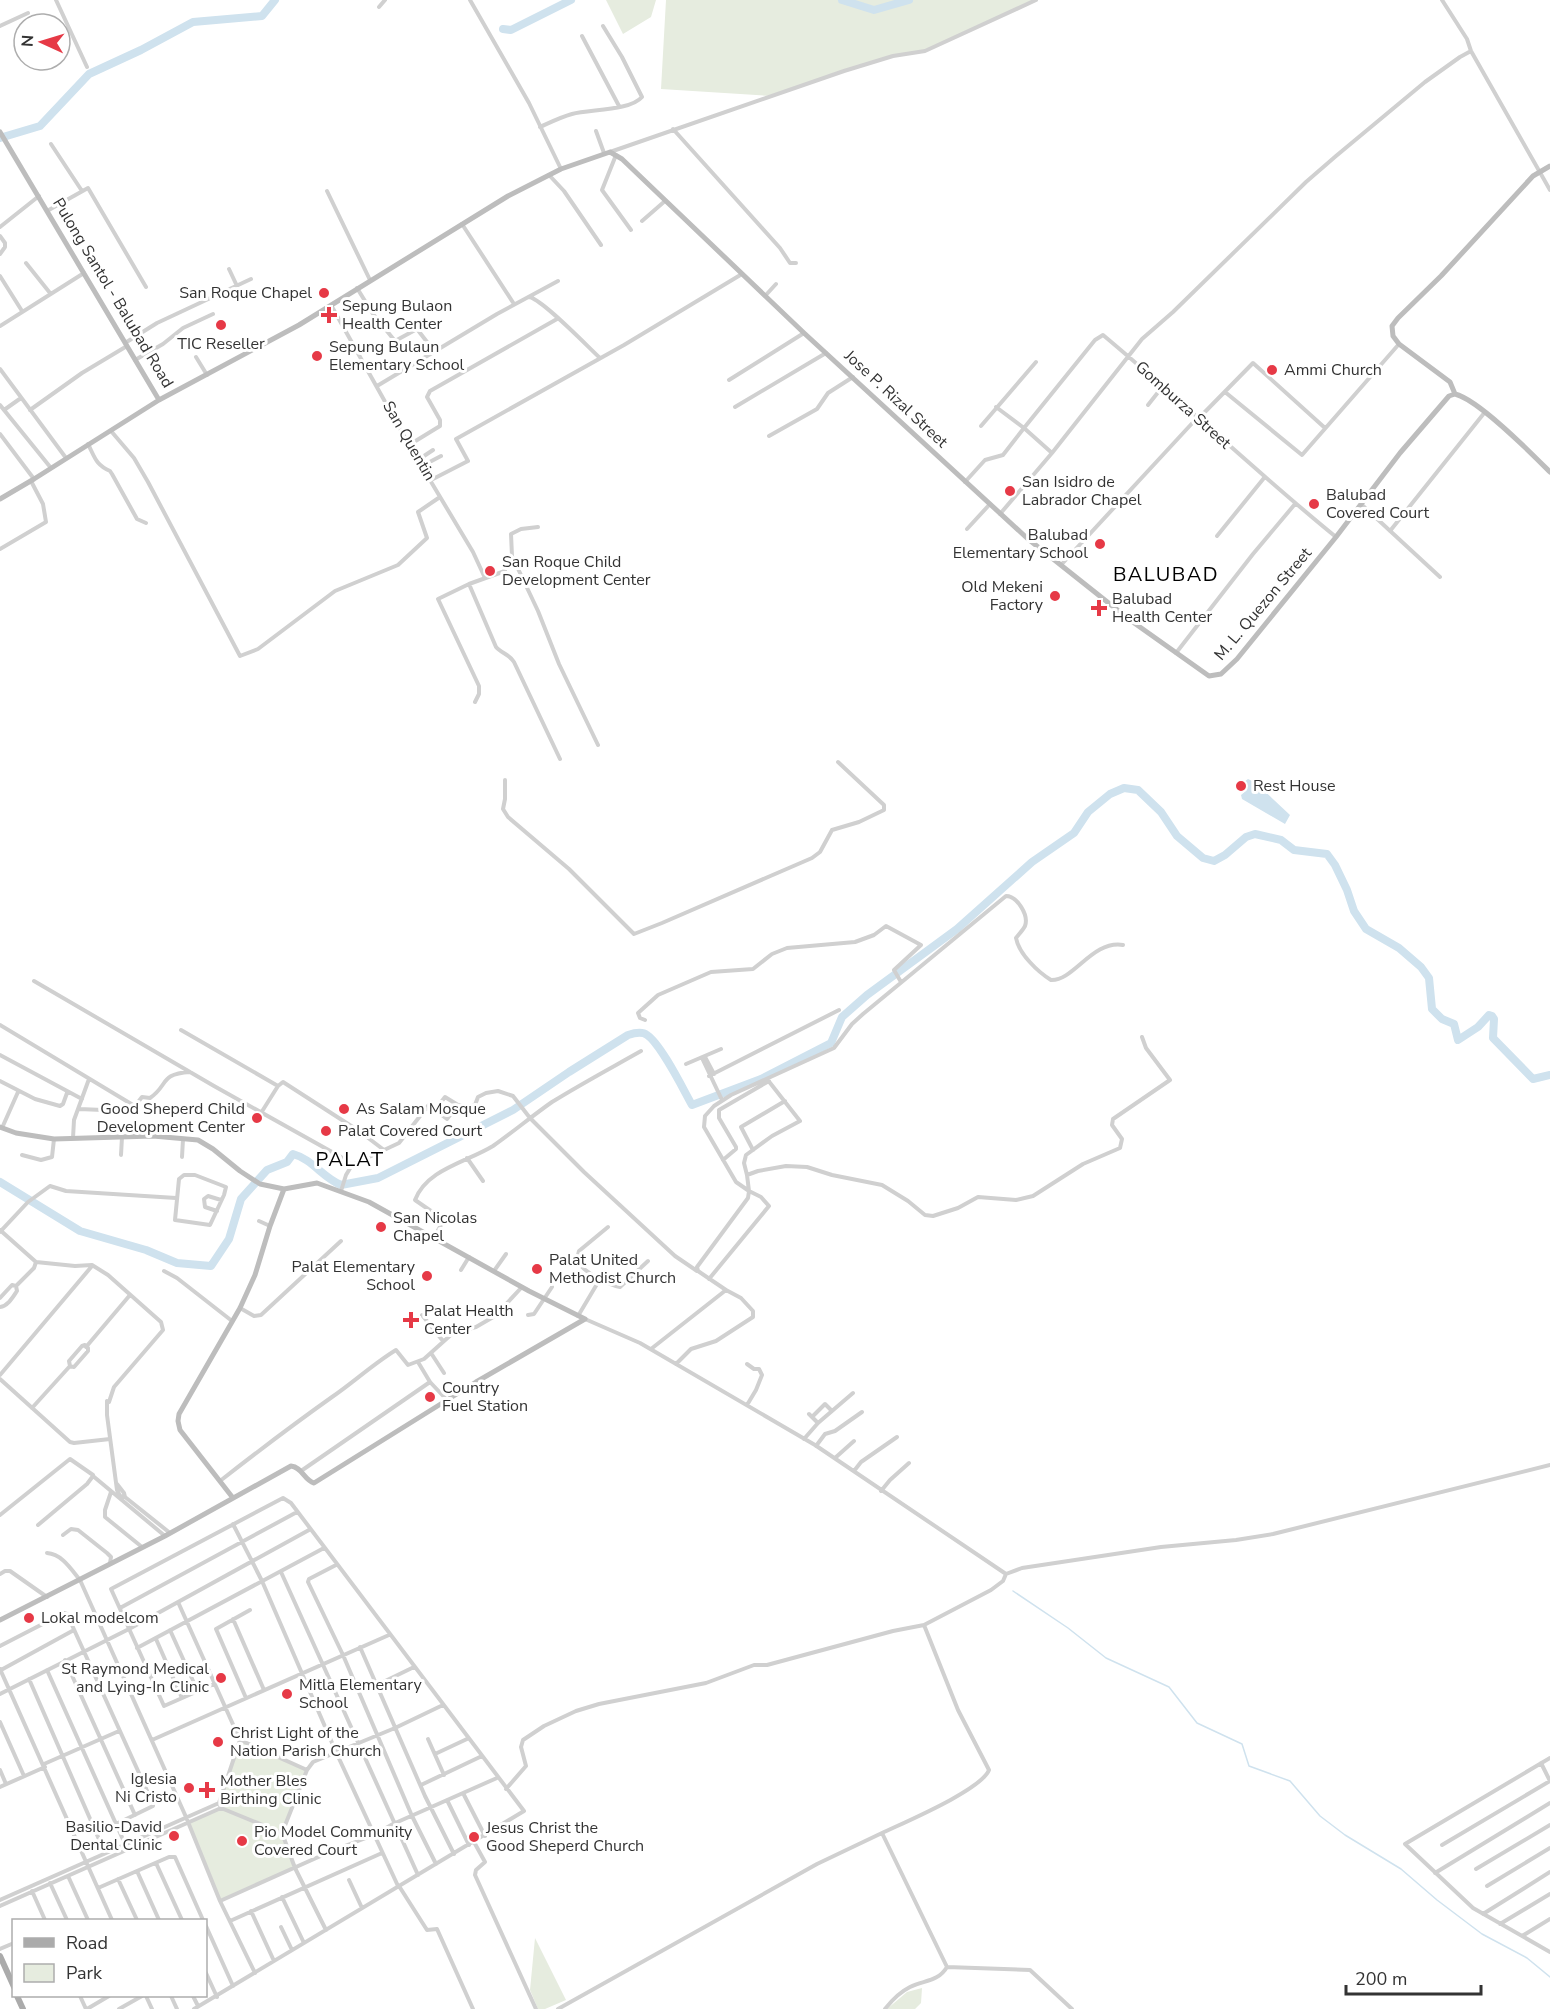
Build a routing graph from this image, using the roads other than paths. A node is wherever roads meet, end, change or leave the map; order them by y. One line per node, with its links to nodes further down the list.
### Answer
1 (56, 0): 10 (street)
2 (385, 0): 6 (street)
3 (470, 0): 12 (street)
4 (1036, 0): 13 (street)
5 (1442, 0): 9 (street)
6 (379, 7)
7 (603, 26): 11 (street)
8 (582, 36): 11 (street)
9 (1471, 51): 20 (street); 63 (street)
10 (87, 67)
11 (619, 106): 12 (street)
12 (540, 127): 19 (street)
13 (673, 129): 17 (street); 36 (street)
14 (596, 131): 17 (street)
15 (0, 133): 25 (street, Pulong Santol - Balubad Road)
16 (51, 144): 23 (street)
17 (610, 153): 19 (street, Pulong Santol - Balubad Road); 26 (street, Jose P. Rizal Street); 31 (street)
18 (1550, 165): 20 (street)
19 (561, 169): 21 (street, Pulong Santol - Balubad Road)
20 (1538, 171): 22 (street); 59 (street)
21 (549, 175): 29 (street, Pulong Santol - Balubad Road); 33 (street)
22 (1550, 190)
23 (82, 191): 27 (street); 46 (street)
24 (327, 191): 42 (street)
25 (39, 196): 27 (street, Pulong Santol - Balubad Road); 30 (street)
26 (665, 201): 28 (street); 39 (street, Jose P. Rizal Street)
27 (47, 211): 38 (street, Pulong Santol - Balubad Road)
28 (642, 222)
29 (462, 223): 42 (street, Pulong Santol - Balubad Road); 51 (street)
30 (0, 227)
31 (631, 230)
32 (0, 236): 34 (street)
33 (601, 245)
34 (0, 254)
35 (26, 263): 48 (street)
36 (796, 264)
37 (229, 269): 45 (street)
38 (84, 273): 48 (street); 58 (street, Pulong Santol - Balubad Road)
39 (742, 274): 49 (street, Jose P. Rizal Street); 64 (street)
40 (0, 276): 53 (street)
41 (251, 279): 45 (street)
42 (370, 280): 47 (street, Pulong Santol - Balubad Road)
43 (558, 281): 50 (street)
44 (776, 284): 49 (street)
45 (237, 286): 58 (street)
46 (146, 287)
47 (357, 288): 52 (street, Pulong Santol - Balubad Road); 60 (street)
48 (50, 293): 53 (street)
49 (765, 296): 57 (street, Jose P. Rizal Street)
50 (529, 297): 51 (street); 55 (street)
51 (514, 304): 60 (street)
52 (331, 305): 68 (street, Pulong Santol - Balubad Road); 71 (street, San Quentin)
53 (22, 311): 56 (street)
54 (213, 314): 65 (street)
55 (557, 319): 64 (street); 91 (street)
56 (0, 326)
57 (804, 333): 61 (street, Jose P. Rizal Street); 70 (street)
58 (126, 344): 65 (street, Pulong Santol - Balubad Road); 81 (street)
59 (1399, 344): 74 (street); 86 (street)
60 (434, 351): 71 (street)
61 (826, 353): 69 (street, Jose P. Rizal Street); 79 (street)
62 (196, 357): 68 (street)
63 (1129, 357): 72 (street, Gomburza Street); 85 (street); 93 (street, Gomburza Street)
64 (600, 358): 102 (street)
65 (135, 360): 76 (street, Pulong Santol - Balubad Road)
66 (1036, 362): 80 (street)
67 (0, 369): 75 (street)
68 (207, 375): 76 (street, Pulong Santol - Balubad Road)
69 (853, 377): 89 (street); 103 (street, Jose P. Rizal Street)
70 (729, 380)
71 (377, 386): 91 (street, San Quentin)
72 (1163, 386): 77 (street); 83 (street, Gomburza Street)
73 (1225, 392): 83 (street); 86 (street); 86 (street)
74 (1455, 394): 82 (street); 108 (street, M. L. Quezon Street)
75 (21, 398): 78 (street); 81 (street)
76 (159, 400): 87 (street)
77 (1148, 405)
78 (1, 407): 98 (street)
79 (735, 407)
80 (996, 407): 84 (street); 85 (street)
81 (30, 410): 95 (street)
82 (1485, 412): 99 (street); 113 (street)
83 (1198, 419): 100 (street, Gomburza Street); 117 (street)
84 (981, 426)
85 (1024, 428): 93 (street); 103 (street)
86 (1325, 428)
87 (111, 431): 90 (street); 104 (street)
88 (0, 434): 101 (street)
89 (769, 436)
90 (88, 444): 95 (street); 110 (street)
91 (410, 446): 96 (street, San Quentin)
92 (433, 450): 96 (street)
93 (1052, 453): 109 (street, Gomburza Street)
94 (441, 456): 97 (street)
95 (66, 458): 98 (street)
96 (418, 460): 97 (street, San Quentin)
97 (422, 466): 102 (street, San Quentin)
98 (51, 468): 101 (street)
99 (1550, 472)
100 (1264, 478): 107 (street, Gomburza Street); 114 (street)
101 (32, 480): 105 (street); 116 (street)
102 (431, 480): 104 (street, San Quentin)
103 (965, 482): 106 (street, Jose P. Rizal Street)
104 (440, 497): 120 (street, San Quentin)
105 (0, 499)
106 (990, 504): 109 (street, Jose P. Rizal Street); 112 (street)
107 (1295, 504): 115 (street, Gomburza Street); 122 (street)
108 (1360, 504): 113 (street); 115 (street, M. L. Quezon Street)
109 (1000, 514): 117 (street, Jose P. Rizal Street)
110 (146, 523)
111 (538, 527): 124 (street)
112 (967, 529)
113 (1390, 531): 119 (street)
114 (1216, 536)
115 (1336, 537): 122 (street, M. L. Quezon Street)
116 (0, 549)
117 (1060, 566): 122 (street, Jose P. Rizal Street)
118 (505, 571): 120 (street)
119 (1440, 577)
120 (485, 578): 121 (street)
121 (469, 584): 123 (street); 125 (street)
122 (1176, 654)
123 (475, 702)
124 (598, 746)
125 (560, 759)
126 (838, 762): 127 (street)
127 (505, 780)
128 (1123, 945): 130 (street)
129 (34, 981): 141 (street)
130 (900, 981): 132 (street); 144 (street)
131 (839, 1010): 142 (street)
132 (645, 1020)
133 (0, 1025): 143 (street)
134 (181, 1030): 146 (street)
135 (1142, 1037): 173 (street)
136 (721, 1050): 139 (street)
137 (640, 1051): 159 (street)
138 (0, 1055): 148 (street)
139 (703, 1058): 140 (street); 142 (street)
140 (686, 1064)
141 (191, 1072): 143 (street); 158 (street)
142 (711, 1075): 150 (street)
143 (89, 1079): 149 (street)
144 (768, 1080): 150 (street); 151 (street); 171 (street)
145 (0, 1081): 147 (street)
146 (278, 1086): 158 (street); 165 (street)
147 (18, 1092): 148 (street); 160 (street)
148 (67, 1093): 149 (street)
149 (82, 1099): 155 (street)
150 (721, 1099): 171 (street)
151 (785, 1101): 166 (street); 166 (street)
152 (431, 1102): 154 (street)
153 (458, 1105): 157 (street); 157 (street); 159 (street)
154 (426, 1108): 157 (street); 165 (street)
155 (79, 1109): 156 (street); 162 (street)
156 (103, 1110)
157 (435, 1110)
158 (261, 1113): 172 (street)
159 (530, 1118): 170 (street); 195 (street)
160 (1, 1127): 164 (street)
161 (122, 1137): 162 (street); 163 (street); 168 (street)
162 (73, 1138): 164 (street)
163 (183, 1138): 169 (street); 175 (street)
164 (54, 1139): 167 (street)
165 (384, 1150): 172 (street)
166 (753, 1150): 173 (street)
167 (22, 1155)
168 (122, 1155)
169 (182, 1157)
170 (467, 1158): 174 (street); 185 (street)
171 (723, 1160): 177 (street)
172 (352, 1166): 176 (street)
173 (747, 1175): 177 (street)
174 (483, 1181)
175 (284, 1189): 176 (street); 182 (street)
176 (342, 1189): 185 (street)
177 (749, 1191): 195 (street); 197 (street)
178 (176, 1198): 179 (street); 180 (street); 184 (street)
179 (221, 1200): 180 (street); 180 (street)
180 (217, 1211)
181 (259, 1221): 182 (street)
182 (270, 1226): 207 (street)
183 (608, 1227): 196 (street)
184 (0, 1231): 190 (street)
185 (434, 1237): 188 (street)
186 (341, 1241): 207 (street)
187 (506, 1254): 194 (street)
188 (469, 1257): 192 (street); 194 (street)
189 (648, 1261): 196 (street)
190 (36, 1262): 191 (street); 198 (street)
191 (93, 1265): 202 (street); 223 (street)
192 (461, 1270)
193 (164, 1271): 213 (street)
194 (494, 1271): 199 (street)
195 (698, 1271): 197 (street)
196 (600, 1279): 210 (street)
197 (710, 1279): 201 (street)
198 (16, 1286): 203 (street); 205 (street)
199 (522, 1287): 204 (street); 211 (street)
200 (552, 1287): 204 (street)
201 (726, 1290): 216 (street); 219 (street)
202 (130, 1295): 215 (street); 233 (street)
203 (0, 1298)
204 (544, 1299): 209 (street); 210 (street)
205 (0, 1307)
206 (482, 1307): 211 (street)
207 (240, 1308): 213 (street)
208 (422, 1315): 214 (street)
209 (528, 1315)
210 (578, 1316): 212 (street)
211 (489, 1317): 214 (street)
212 (585, 1319): 216 (street); 226 (street)
213 (232, 1322): 243 (street)
214 (443, 1341): 217 (street)
215 (86, 1347): 221 (street); 221 (street)
216 (651, 1349): 219 (street)
217 (431, 1353): 218 (street); 222 (street)
218 (418, 1362): 224 (street); 243 (street)
219 (675, 1364): 227 (street)
220 (747, 1364): 227 (street)
221 (70, 1366): 228 (street)
222 (444, 1373)
223 (0, 1377): 228 (street)
224 (430, 1382): 226 (street); 240 (street)
225 (853, 1393): 229 (street)
226 (447, 1401): 240 (street)
227 (747, 1405): 234 (street)
228 (32, 1408): 233 (street)
229 (831, 1410): 231 (street); 231 (street)
230 (862, 1412): 236 (street)
231 (818, 1423): 234 (street)
232 (897, 1437): 241 (street)
233 (110, 1439): 252 (street)
234 (804, 1439): 236 (street)
235 (855, 1441): 237 (street)
236 (816, 1446): 237 (street)
237 (835, 1458): 241 (street)
238 (909, 1463): 244 (street)
239 (1550, 1465): 263 (street)
240 (301, 1471): 246 (street)
241 (854, 1471): 244 (street)
242 (93, 1476): 245 (street); 248 (street); 250 (street)
243 (220, 1480): 246 (street)
244 (881, 1491): 263 (street)
245 (111, 1492): 252 (street); 255 (street)
246 (233, 1498): 252 (street)
247 (297, 1512): 249 (street); 251 (street); 254 (street)
248 (0, 1515)
249 (233, 1524): 254 (street); 268 (street)
250 (38, 1525)
251 (309, 1530): 256 (street); 258 (street)
252 (168, 1534): 255 (street)
253 (63, 1535): 259 (street)
254 (242, 1541): 258 (street); 268 (street)
255 (142, 1547): 259 (street)
256 (324, 1548): 260 (street); 261 (street)
257 (47, 1553): 264 (street)
258 (253, 1561): 265 (street); 267 (street)
259 (110, 1563): 264 (street)
260 (336, 1565): 277 (street); 284 (street)
261 (281, 1572): 265 (street); 286 (street)
262 (0, 1574): 266 (street)
263 (1006, 1574): 273 (street)
264 (80, 1580): 266 (street); 279 (street)
265 (262, 1581): 272 (street); 290 (street)
266 (47, 1597): 271 (street)
267 (178, 1602): 272 (street); 274 (street)
268 (120, 1608): 274 (street)
269 (250, 1610): 270 (street)
270 (233, 1619): 295 (street); 299 (street)
271 (0, 1620)
272 (187, 1621): 276 (street); 292 (street)
273 (924, 1625): 329 (street); 343 (street)
274 (129, 1629): 279 (street); 282 (street)
275 (74, 1630): 280 (street); 283 (street); 288 (street)
276 (170, 1630): 278 (street); 296 (street)
277 (389, 1635): 281 (street); 287 (street)
278 (156, 1639): 282 (street); 298 (street)
279 (107, 1640): 283 (street); 309 (street)
280 (0, 1646)
281 (360, 1647): 284 (street); 293 (street)
282 (137, 1648): 298 (street)
283 (83, 1651): 285 (street); 304 (street)
284 (343, 1655): 286 (street); 305 (street)
285 (65, 1660): 289 (street); 306 (street)
286 (323, 1664): 290 (street); 311 (street)
287 (414, 1667): 293 (street); 300 (street)
288 (0, 1670): 294 (street)
289 (47, 1670): 291 (street); 312 (street)
290 (302, 1673): 295 (street); 313 (street)
291 (29, 1679): 294 (street); 315 (street)
292 (214, 1684): 296 (street); 301 (street)
293 (377, 1685): 303 (street)
294 (10, 1689): 297 (street); 319 (street)
295 (264, 1690): 299 (street)
296 (198, 1692): 298 (street)
297 (0, 1694)
298 (182, 1698)
299 (246, 1698): 301 (street)
300 (443, 1705): 303 (street); 308 (street)
301 (225, 1707): 309 (street); 310 (street)
302 (0, 1722): 323 (street)
303 (395, 1728): 305 (street); 327 (street)
304 (119, 1731): 306 (street); 336 (street)
305 (377, 1735): 311 (street); 337 (street)
306 (101, 1739): 312 (street); 336 (street)
307 (428, 1739): 314 (street)
308 (468, 1739): 314 (street); 316 (street)
309 (152, 1740): 338 (street)
310 (240, 1740): 321 (street); 332 (street)
311 (358, 1743): 313 (street); 340 (street)
312 (82, 1747): 315 (street); 339 (street)
313 (336, 1752): 321 (street); 344 (street)
314 (435, 1754): 322 (street)
315 (64, 1755): 319 (street); 351 (street)
316 (482, 1756): 322 (street); 324 (street)
317 (1550, 1758): 318 (street)
318 (1541, 1763): 325 (street); 362 (street)
319 (44, 1766): 323 (street); 354 (street)
320 (0, 1770): 326 (street)
321 (307, 1770): 342 (street)
322 (444, 1774): 327 (street)
323 (24, 1776): 326 (street)
324 (497, 1778): 329 (street); 330 (street)
325 (1550, 1781): 349 (street)
326 (6, 1784): 328 (street)
327 (421, 1785): 334 (street)
328 (0, 1787)
329 (506, 1788): 345 (street)
330 (463, 1793): 331 (street); 345 (street)
331 (447, 1800): 334 (street); 348 (street)
332 (219, 1803): 335 (street); 338 (street)
333 (1550, 1803): 362 (street)
334 (431, 1807): 337 (street); 353 (street)
335 (221, 1808): 338 (street); 342 (street)
336 (135, 1815): 339 (street)
337 (412, 1816): 340 (street); 356 (street)
338 (187, 1820): 347 (street); 357 (street); 376 (street)
339 (116, 1824): 347 (street)
340 (393, 1824): 344 (street); 363 (street)
341 (1550, 1825): 359 (street)
342 (282, 1833): 358 (street)
343 (882, 1833): 401 (street); 414 (street)
344 (374, 1834): 352 (street); 358 (street)
345 (485, 1836): 346 (street)
346 (474, 1842): 348 (street); 413 (street)
347 (125, 1844): 351 (street)
348 (469, 1845): 353 (street)
349 (1442, 1845)
350 (1550, 1848): 369 (street)
351 (105, 1853): 354 (street)
352 (381, 1853): 368 (street); 371 (street)
353 (454, 1854): 356 (street)
354 (86, 1861): 357 (street); 372 (street)
355 (156, 1863): 360 (street); 387 (street); 388 (street)
356 (436, 1864): 363 (street)
357 (88, 1866): 364 (street); 370 (street)
358 (295, 1868): 371 (street); 376 (street)
359 (1476, 1869)
360 (137, 1871): 365 (street); 386 (street)
361 (1550, 1872): 380 (street)
362 (1435, 1873): 380 (street)
363 (418, 1875): 368 (street)
364 (68, 1876): 367 (street); 383 (street)
365 (118, 1879): 370 (street); 385 (street)
366 (349, 1880): 378 (street)
367 (51, 1883): 372 (street); 382 (street)
368 (398, 1886): 378 (street); 412 (street)
369 (1487, 1886)
370 (98, 1888): 384 (street)
371 (305, 1888): 374 (street); 394 (street)
372 (31, 1889): 375 (street); 377 (street); 381 (street)
373 (1550, 1894): 391 (street)
374 (282, 1897): 379 (street); 396 (street)
375 (0, 1900)
376 (220, 1901): 390 (street)
377 (0, 1906)
378 (362, 1908): 394 (street)
379 (251, 1911): 390 (street); 400 (street)
380 (1482, 1914): 391 (street)
381 (45, 1919)
382 (67, 1919)
383 (88, 1919)
384 (112, 1919)
385 (137, 1919)
386 (159, 1919)
387 (182, 1919)
388 (201, 1919)
389 (1550, 1919): 395 (street)
390 (230, 1921): 402 (street)
391 (1500, 1924): 395 (street)
392 (281, 1927): 397 (street)
393 (207, 1928): 405 (street)
394 (326, 1930): 396 (street)
395 (1522, 1936): 398 (street)
396 (304, 1943): 397 (street)
397 (292, 1950): 400 (street)
398 (1550, 1951)
399 (0, 1956): 404 (main road)
400 (274, 1961): 402 (street)
401 (947, 1967): 415 (street); 416 (street)
402 (255, 1973): 405 (street)
403 (207, 1975): 408 (street)
404 (12, 1983)
405 (233, 1986): 408 (street)
406 (102, 1997): 410 (street)
407 (140, 1997): 411 (street)
408 (217, 1997): 409 (street)
409 (196, 2008)
410 (87, 2009)
411 (119, 2009)
412 (473, 2009)
413 (536, 2009)
414 (558, 2009)
415 (885, 2009)
416 (1072, 2009)

